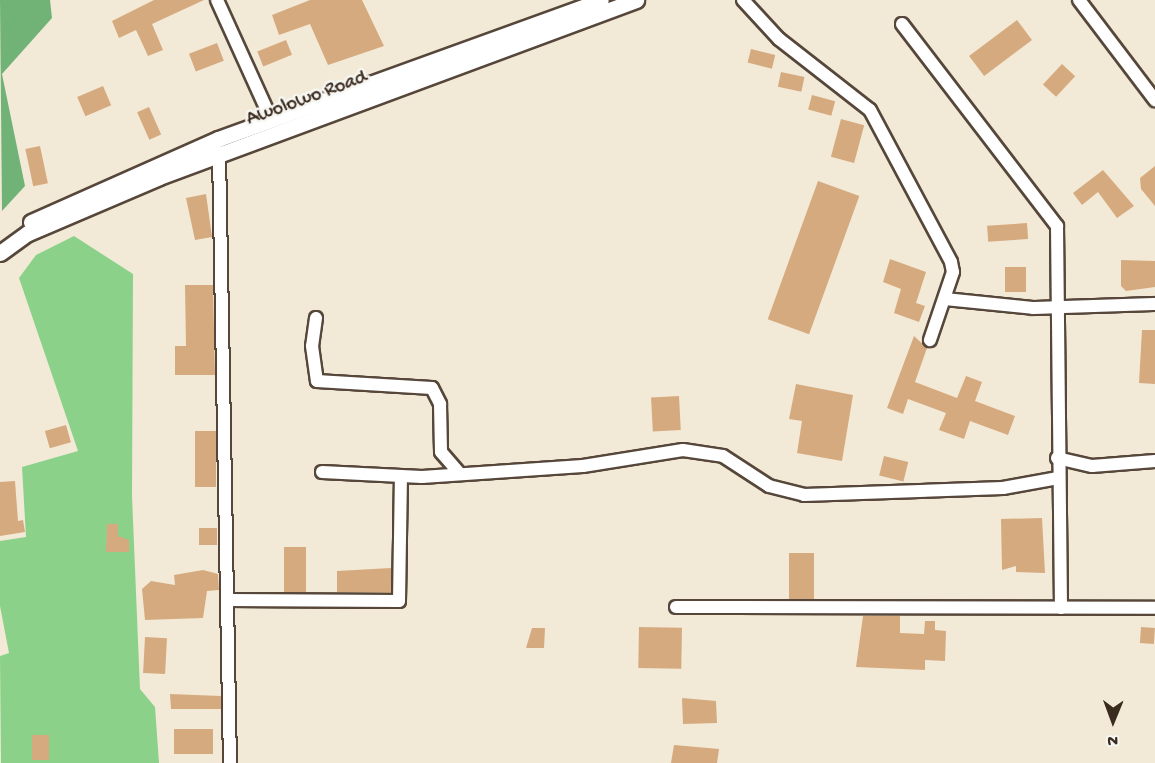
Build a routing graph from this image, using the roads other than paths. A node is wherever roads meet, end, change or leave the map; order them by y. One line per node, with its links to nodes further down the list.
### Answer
1 (217, 0): 8 (street)
2 (601, 0): 8 (main road, Awolowo Road)
3 (636, 0): 9 (main road, Awolowo Road)
4 (743, 0): 12 (street)
5 (1079, 0): 7 (street)
6 (902, 24): 14 (street)
7 (1155, 100)
8 (271, 119): 10 (main road, Awolowo Road)
9 (219, 153): 10 (main road, Awolowo Road); 23 (street)
10 (26, 230): 11 (main road, Awolowo Road)
11 (5, 244)
12 (945, 299): 14 (street); 16 (street)
13 (1155, 303): 14 (street)
14 (1060, 307): 17 (street)
15 (316, 318): 20 (street)
16 (930, 340)
17 (1057, 458): 18 (street); 22 (street)
18 (1155, 461)
19 (322, 472): 21 (street)
20 (460, 474): 21 (street); 22 (street)
21 (401, 476): 23 (street)
22 (1058, 478): 25 (street)
23 (228, 600): 27 (street)
24 (676, 607): 25 (street)
25 (1061, 608): 26 (street)
26 (1155, 608)
27 (230, 763)

